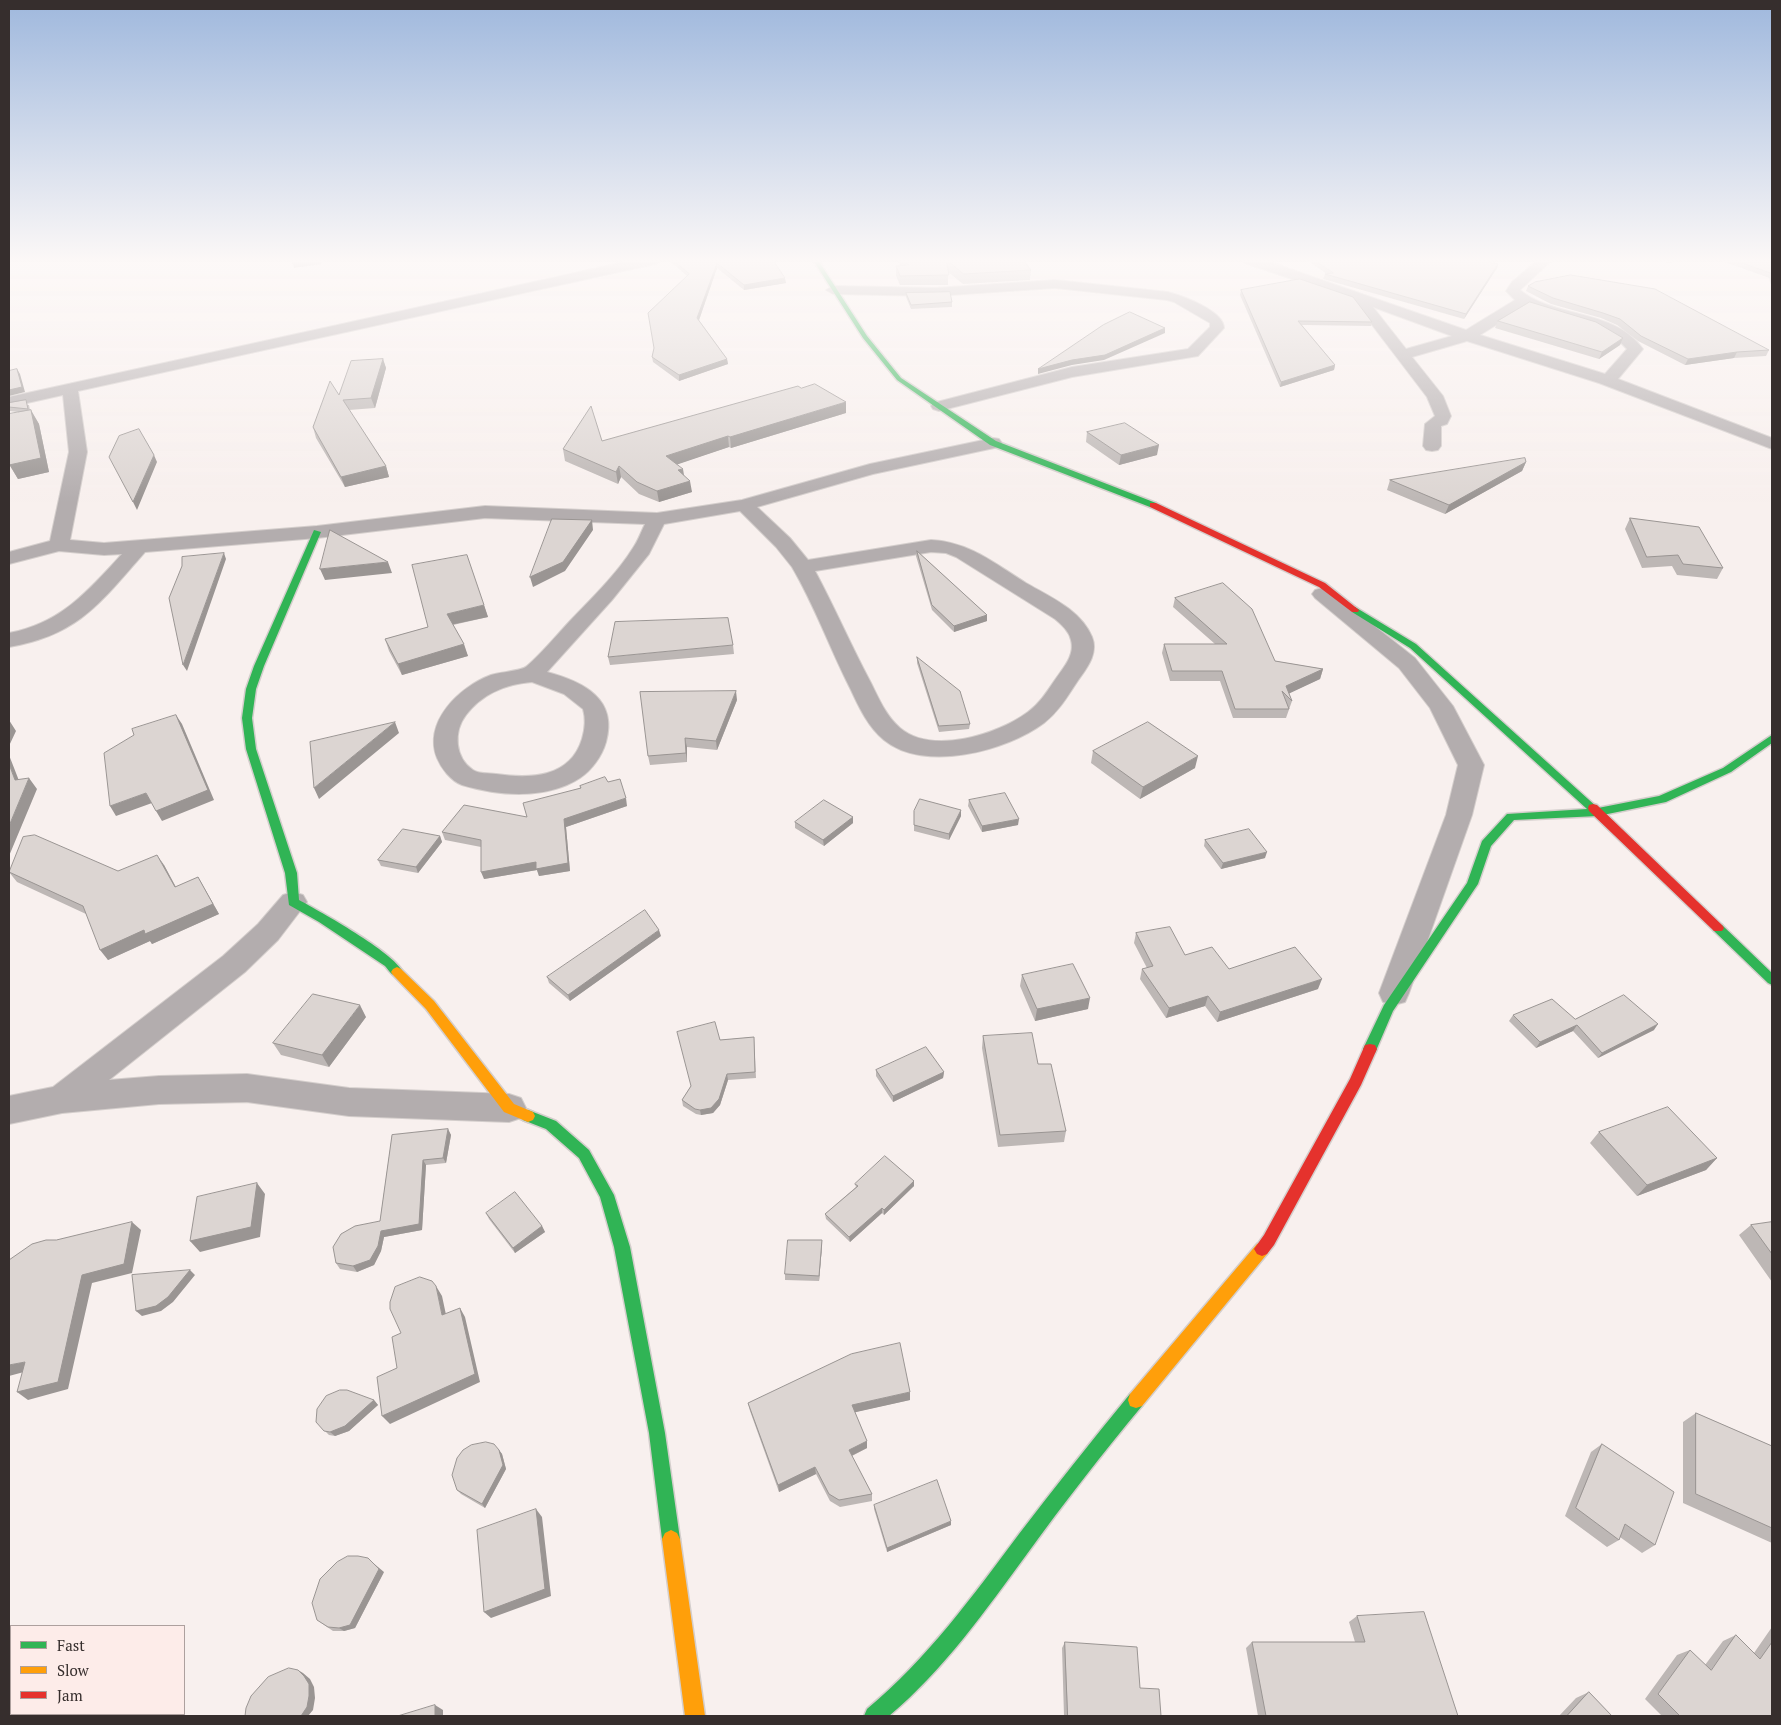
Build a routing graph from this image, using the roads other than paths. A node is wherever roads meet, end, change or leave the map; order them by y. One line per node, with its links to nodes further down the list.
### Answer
1 (279, 340): 10 (street)
2 (869, 340): 12 (street)
3 (1205, 340): 12 (street)
4 (1394, 340): 8 (street)
5 (1452, 340): 8 (street)
6 (1482, 340): 9 (street)
7 (1628, 340): 9 (street)
8 (1405, 354): 15 (street)
9 (1608, 381): 14 (street)
10 (70, 388): 11 (street); 19 (street)
11 (9, 402)
12 (939, 406): 13 (street)
13 (993, 443): 16 (street); 23 (street)
14 (1772, 444)
15 (1432, 446)
16 (744, 504): 17 (street); 22 (street)
17 (657, 520): 18 (street); 25 (street)
18 (317, 532): 20 (street); 28 (street)
19 (59, 545): 20 (street); 21 (street)
20 (140, 545): 24 (street)
21 (9, 558)
22 (802, 567): 22 (street)
23 (1302, 575): 27 (street); 30 (street)
24 (9, 640)
25 (532, 675): 25 (street)
26 (1772, 738): 27 (street)
27 (1598, 812): 29 (street); 30 (street)
28 (293, 902): 31 (street); 32 (street)
29 (1772, 980)
30 (1388, 1009): 35 (street)
31 (62, 1099): 32 (street); 33 (street)
32 (509, 1108): 34 (street)
33 (9, 1110)
34 (694, 1716)
35 (874, 1716)

